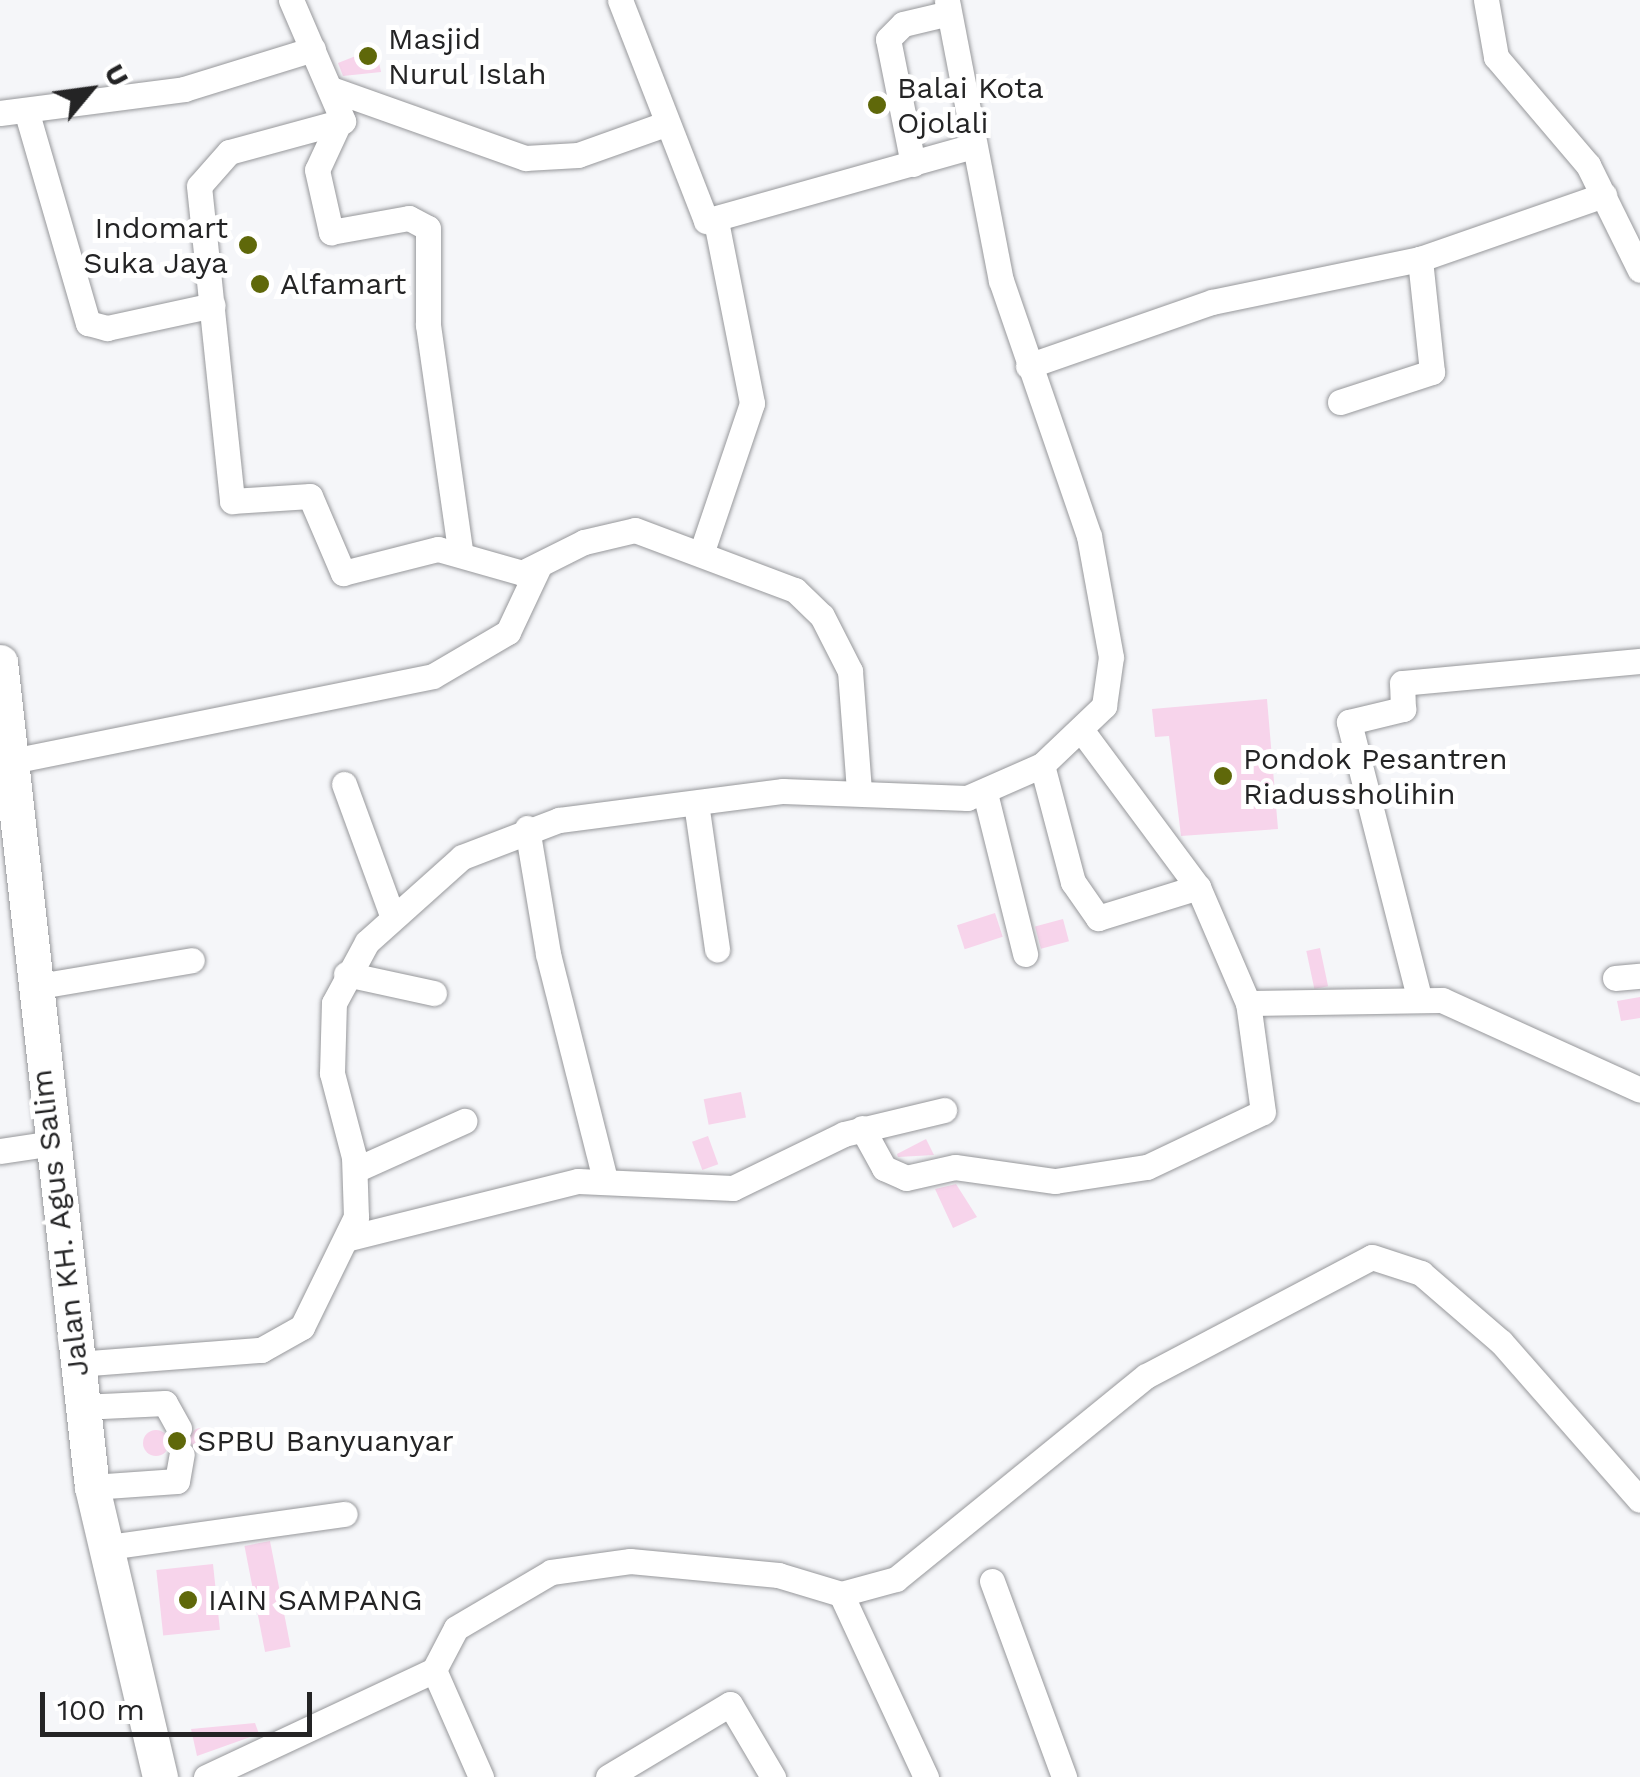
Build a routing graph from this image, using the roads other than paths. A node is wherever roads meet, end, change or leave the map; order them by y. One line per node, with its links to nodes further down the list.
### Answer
1 (291, 0): 5 (street)
2 (620, 0): 8 (street)
3 (1486, 0): 12 (street)
4 (948, 6): 10 (street); 11 (street)
5 (312, 48): 6 (street); 7 (street)
6 (334, 90): 8 (street); 9 (street)
7 (13, 112): 16 (street)
8 (665, 124): 13 (street)
9 (336, 127): 16 (street); 19 (street)
10 (972, 146): 11 (street); 17 (street)
11 (913, 164): 13 (street)
12 (1604, 195): 14 (street); 15 (street)
13 (716, 221): 20 (street)
14 (1420, 259): 17 (street); 18 (street)
15 (1640, 270)
16 (214, 304): 19 (street)
17 (1028, 366): 24 (street)
18 (1340, 402)
19 (460, 550): 21 (street)
20 (702, 551): 21 (street); 28 (street)
21 (539, 566): 25 (street)
22 (1640, 661): 40 (street)
23 (0, 662): 25 (highway, Jalan KH. Agus Salim)
24 (1082, 730): 26 (street); 32 (street)
25 (12, 761): 38 (highway, Jalan KH. Agus Salim)
26 (1042, 765): 29 (street); 32 (street)
27 (344, 784): 33 (street)
28 (859, 791): 29 (street); 30 (street)
29 (985, 793): 35 (street)
30 (696, 802): 31 (street); 34 (street)
31 (527, 828): 33 (street); 49 (street)
32 (1198, 887): 41 (street)
33 (392, 915): 37 (street)
34 (717, 949)
35 (1025, 954)
36 (192, 960): 38 (street)
37 (346, 974): 39 (street); 48 (street)
38 (33, 987): 46 (highway, Jalan KH. Agus Salim)
39 (434, 993)
40 (1419, 997): 41 (street); 42 (street)
41 (1248, 1003): 45 (street)
42 (1640, 1090)
43 (944, 1110): 45 (street)
44 (464, 1121): 48 (street)
45 (862, 1128): 49 (street)
46 (53, 1142): 47 (street); 51 (highway, Jalan KH. Agus Salim)
47 (0, 1151)
48 (356, 1170): 50 (street)
49 (605, 1180): 50 (street)
50 (349, 1238): 51 (street)
51 (77, 1364): 52 (highway, Jalan KH. Agus Salim)
52 (82, 1408): 53 (highway, Jalan KH. Agus Salim); 53 (street)
53 (92, 1487): 56 (highway, Jalan KH. Agus Salim)
54 (1640, 1500): 58 (street)
55 (345, 1514): 56 (street)
56 (102, 1548): 60 (highway, Jalan KH. Agus Salim)
57 (992, 1581): 66 (street)
58 (841, 1594): 59 (street); 65 (street)
59 (434, 1670): 61 (street); 62 (street)
60 (160, 1777)
61 (206, 1777)
62 (481, 1777)
63 (608, 1777): 64 (street)
64 (772, 1777)
65 (926, 1777)
66 (1064, 1777)

